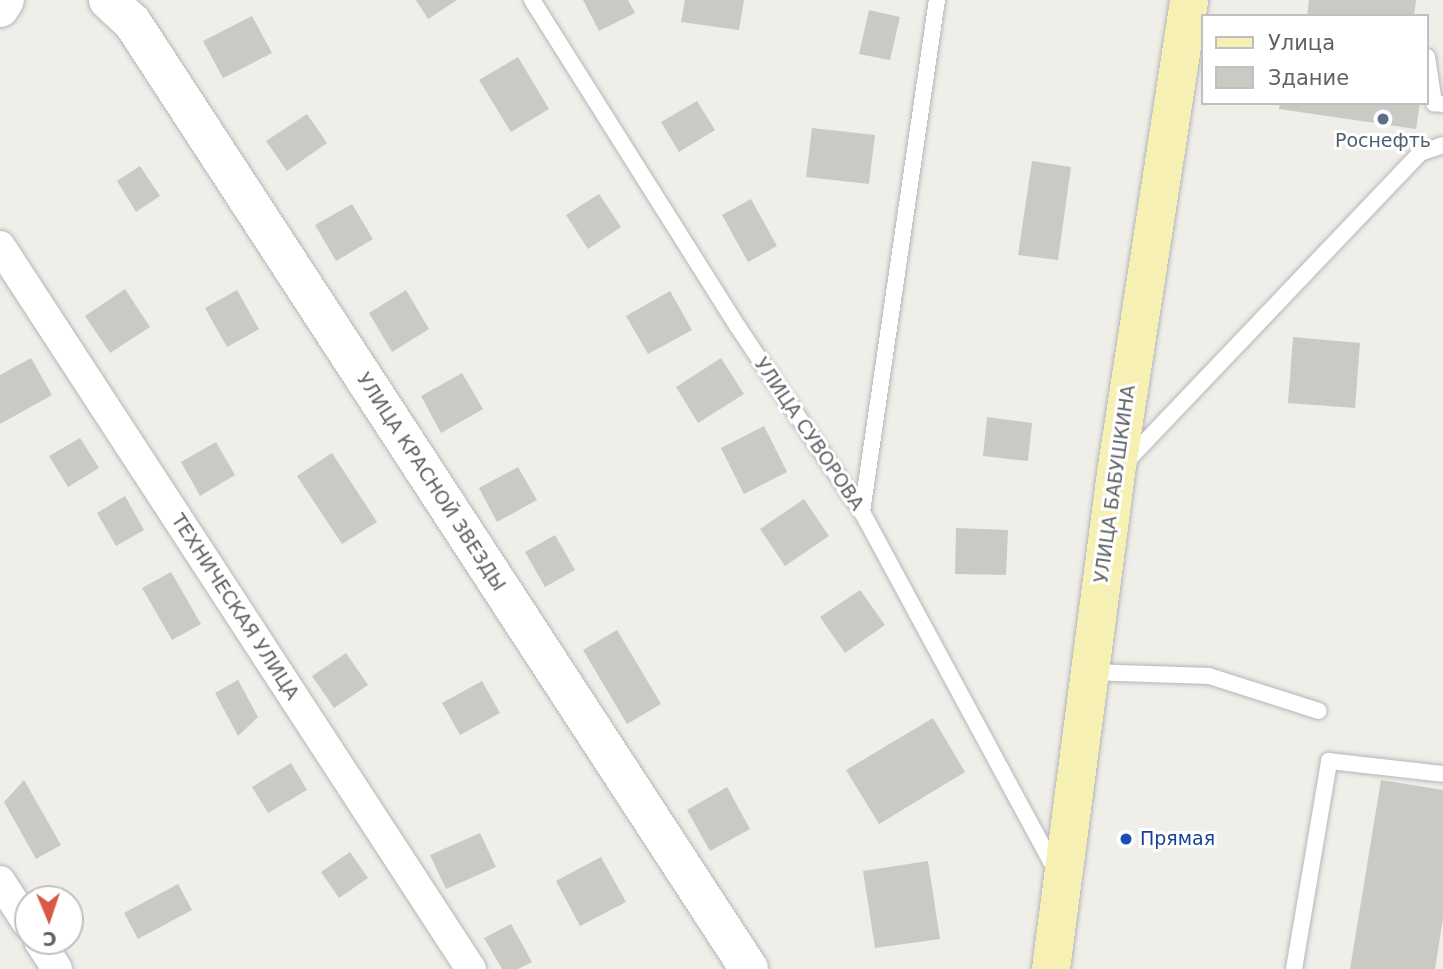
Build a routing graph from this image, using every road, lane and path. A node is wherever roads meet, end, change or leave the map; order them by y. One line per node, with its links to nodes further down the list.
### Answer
1 (5, 0): 5 (street)
2 (108, 0): 20 (street, УЛИЦА КРАСНОЙ ЗВЕЗДЫ)
3 (532, 0): 12 (lane, УЛИЦА СУВОРОВА)
4 (937, 0): 12 (lane)
5 (0, 8)
6 (1193, 20): 11 (main road, УЛИЦА БАБУШКИНА)
7 (1429, 70): 8 (lane)
8 (1443, 104)
9 (1443, 145): 11 (lane)
10 (0, 246): 19 (street, ТЕХНИЧЕСКАЯ УЛИЦА)
11 (1116, 473): 13 (main road, УЛИЦА БАБУШКИНА)
12 (862, 512): 17 (lane, УЛИЦА СУВОРОВА)
13 (1089, 672): 14 (lane); 17 (main road, УЛИЦА БАБУШКИНА)
14 (1319, 711)
15 (1443, 774): 22 (lane)
16 (0, 881): 18 (street)
17 (1061, 882): 21 (main road, УЛИЦА БАБУШКИНА)
18 (14, 902)
19 (471, 969)
20 (749, 969)
21 (1051, 969)
22 (1294, 969)

